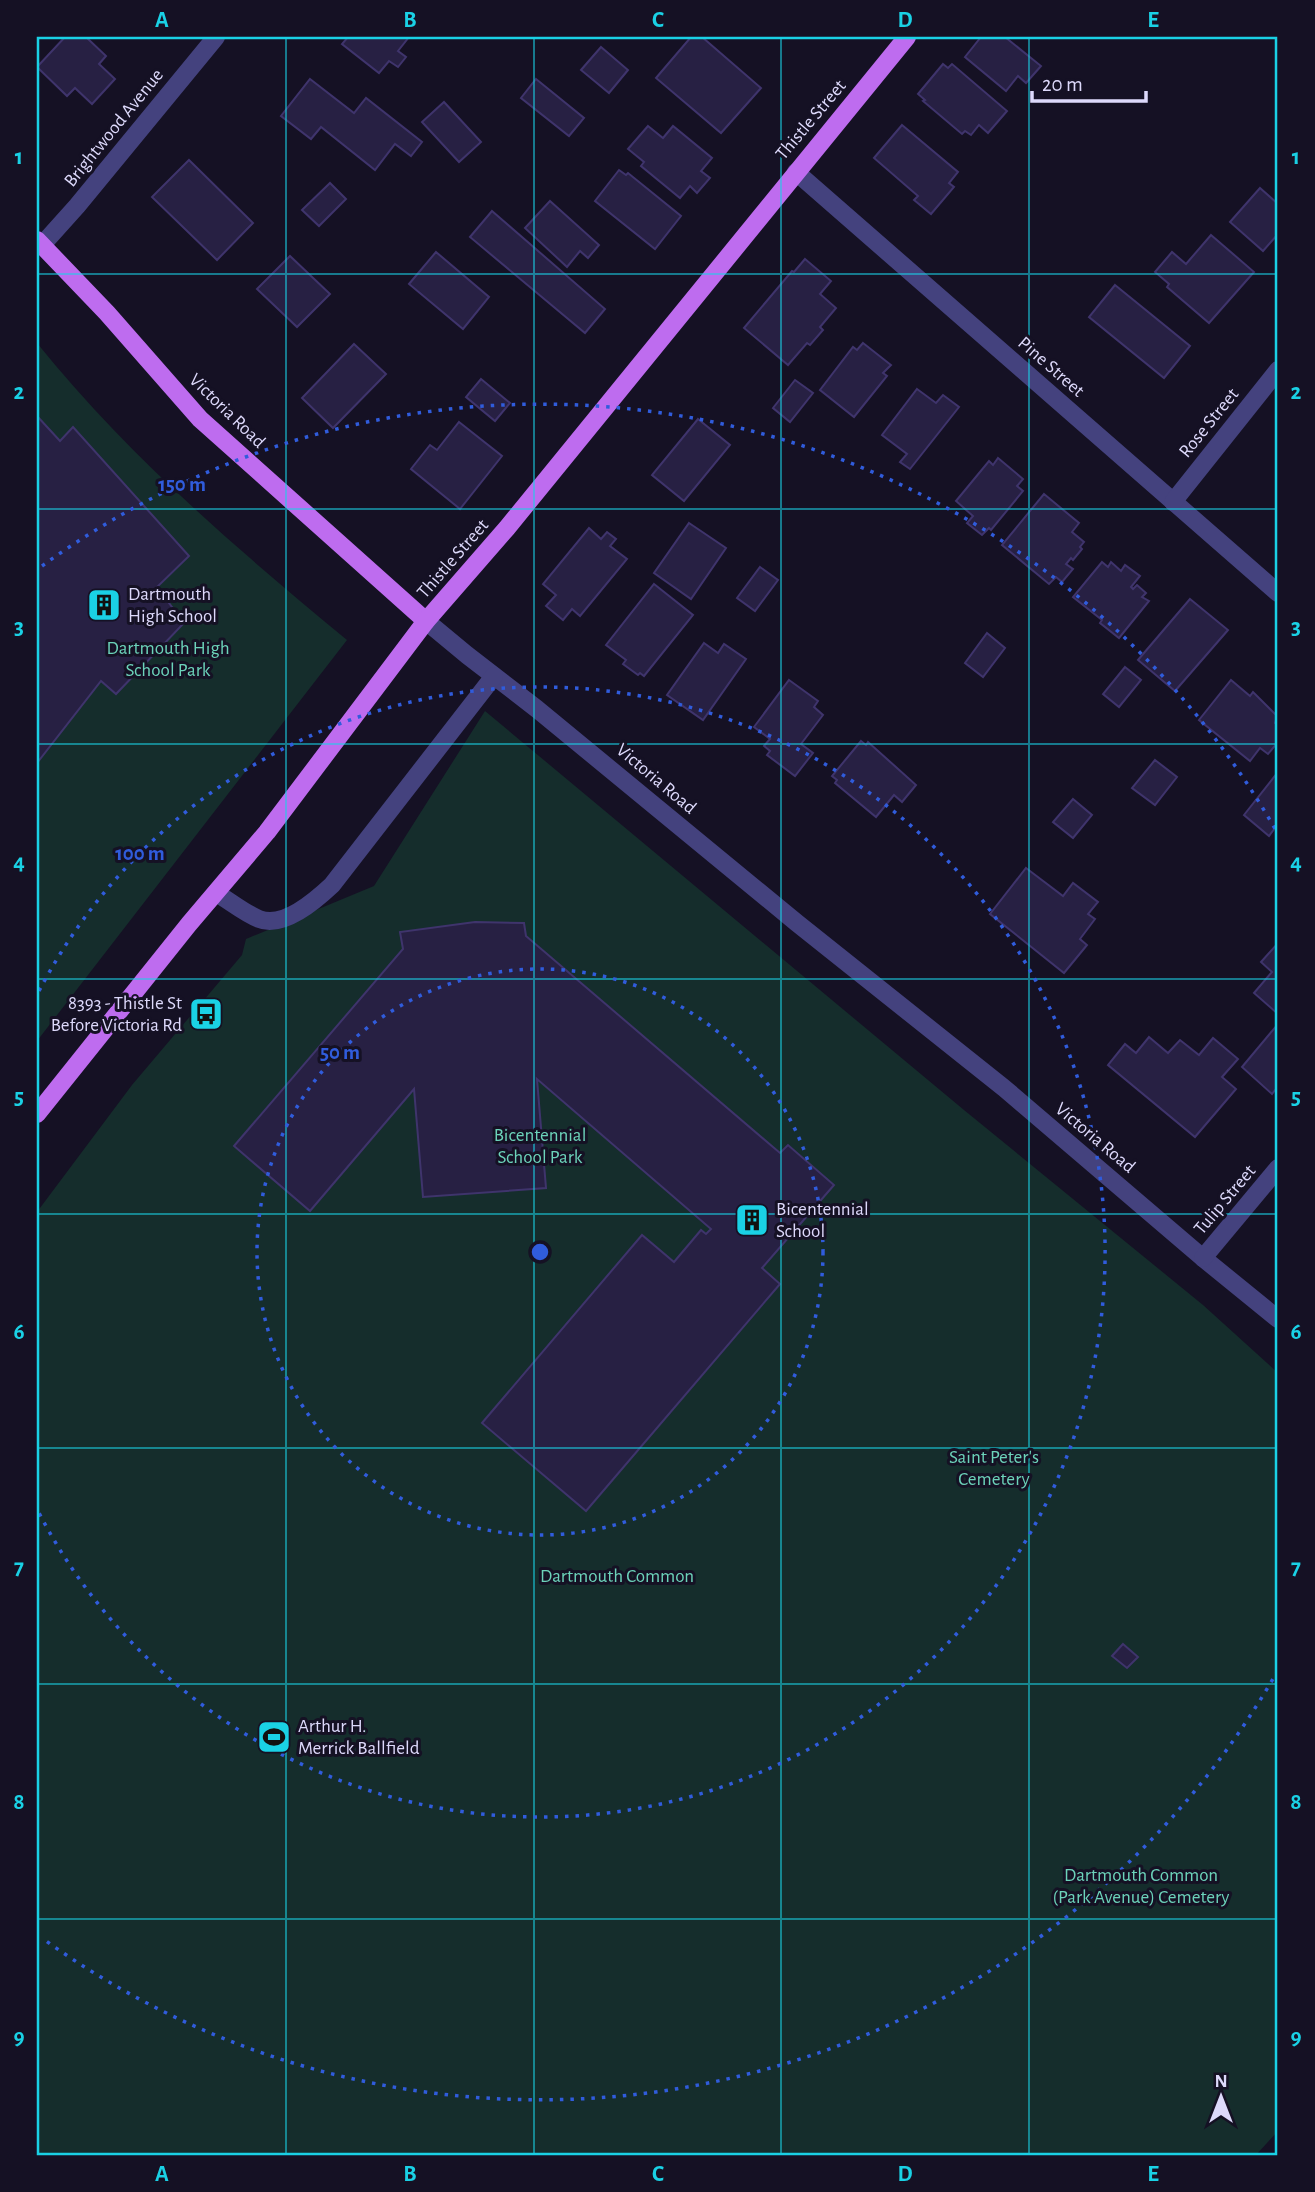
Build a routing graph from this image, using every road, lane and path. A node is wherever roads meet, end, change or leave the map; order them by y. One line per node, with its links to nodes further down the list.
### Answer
1 (216, 37): 4 (street, Brightwood Avenue)
2 (907, 37): 3 (main road, Thistle Street)
3 (796, 172): 6 (street, Pine Street); 8 (main road, Thistle Street)
4 (39, 243): 8 (main road, Victoria Road)
5 (1278, 370): 6 (street, Rose Street)
6 (1173, 502): 7 (street, Pine Street)
7 (1278, 593)
8 (426, 621): 9 (street, Victoria Road); 10 (main road, Thistle Street)
9 (494, 676): 10 (street); 13 (street, Victoria Road)
10 (216, 893): 11 (main road, Thistle Street)
11 (37, 1114)
12 (1278, 1168): 13 (street, Tulip Street)
13 (1203, 1258): 14 (street, Victoria Road)
14 (1278, 1318)

